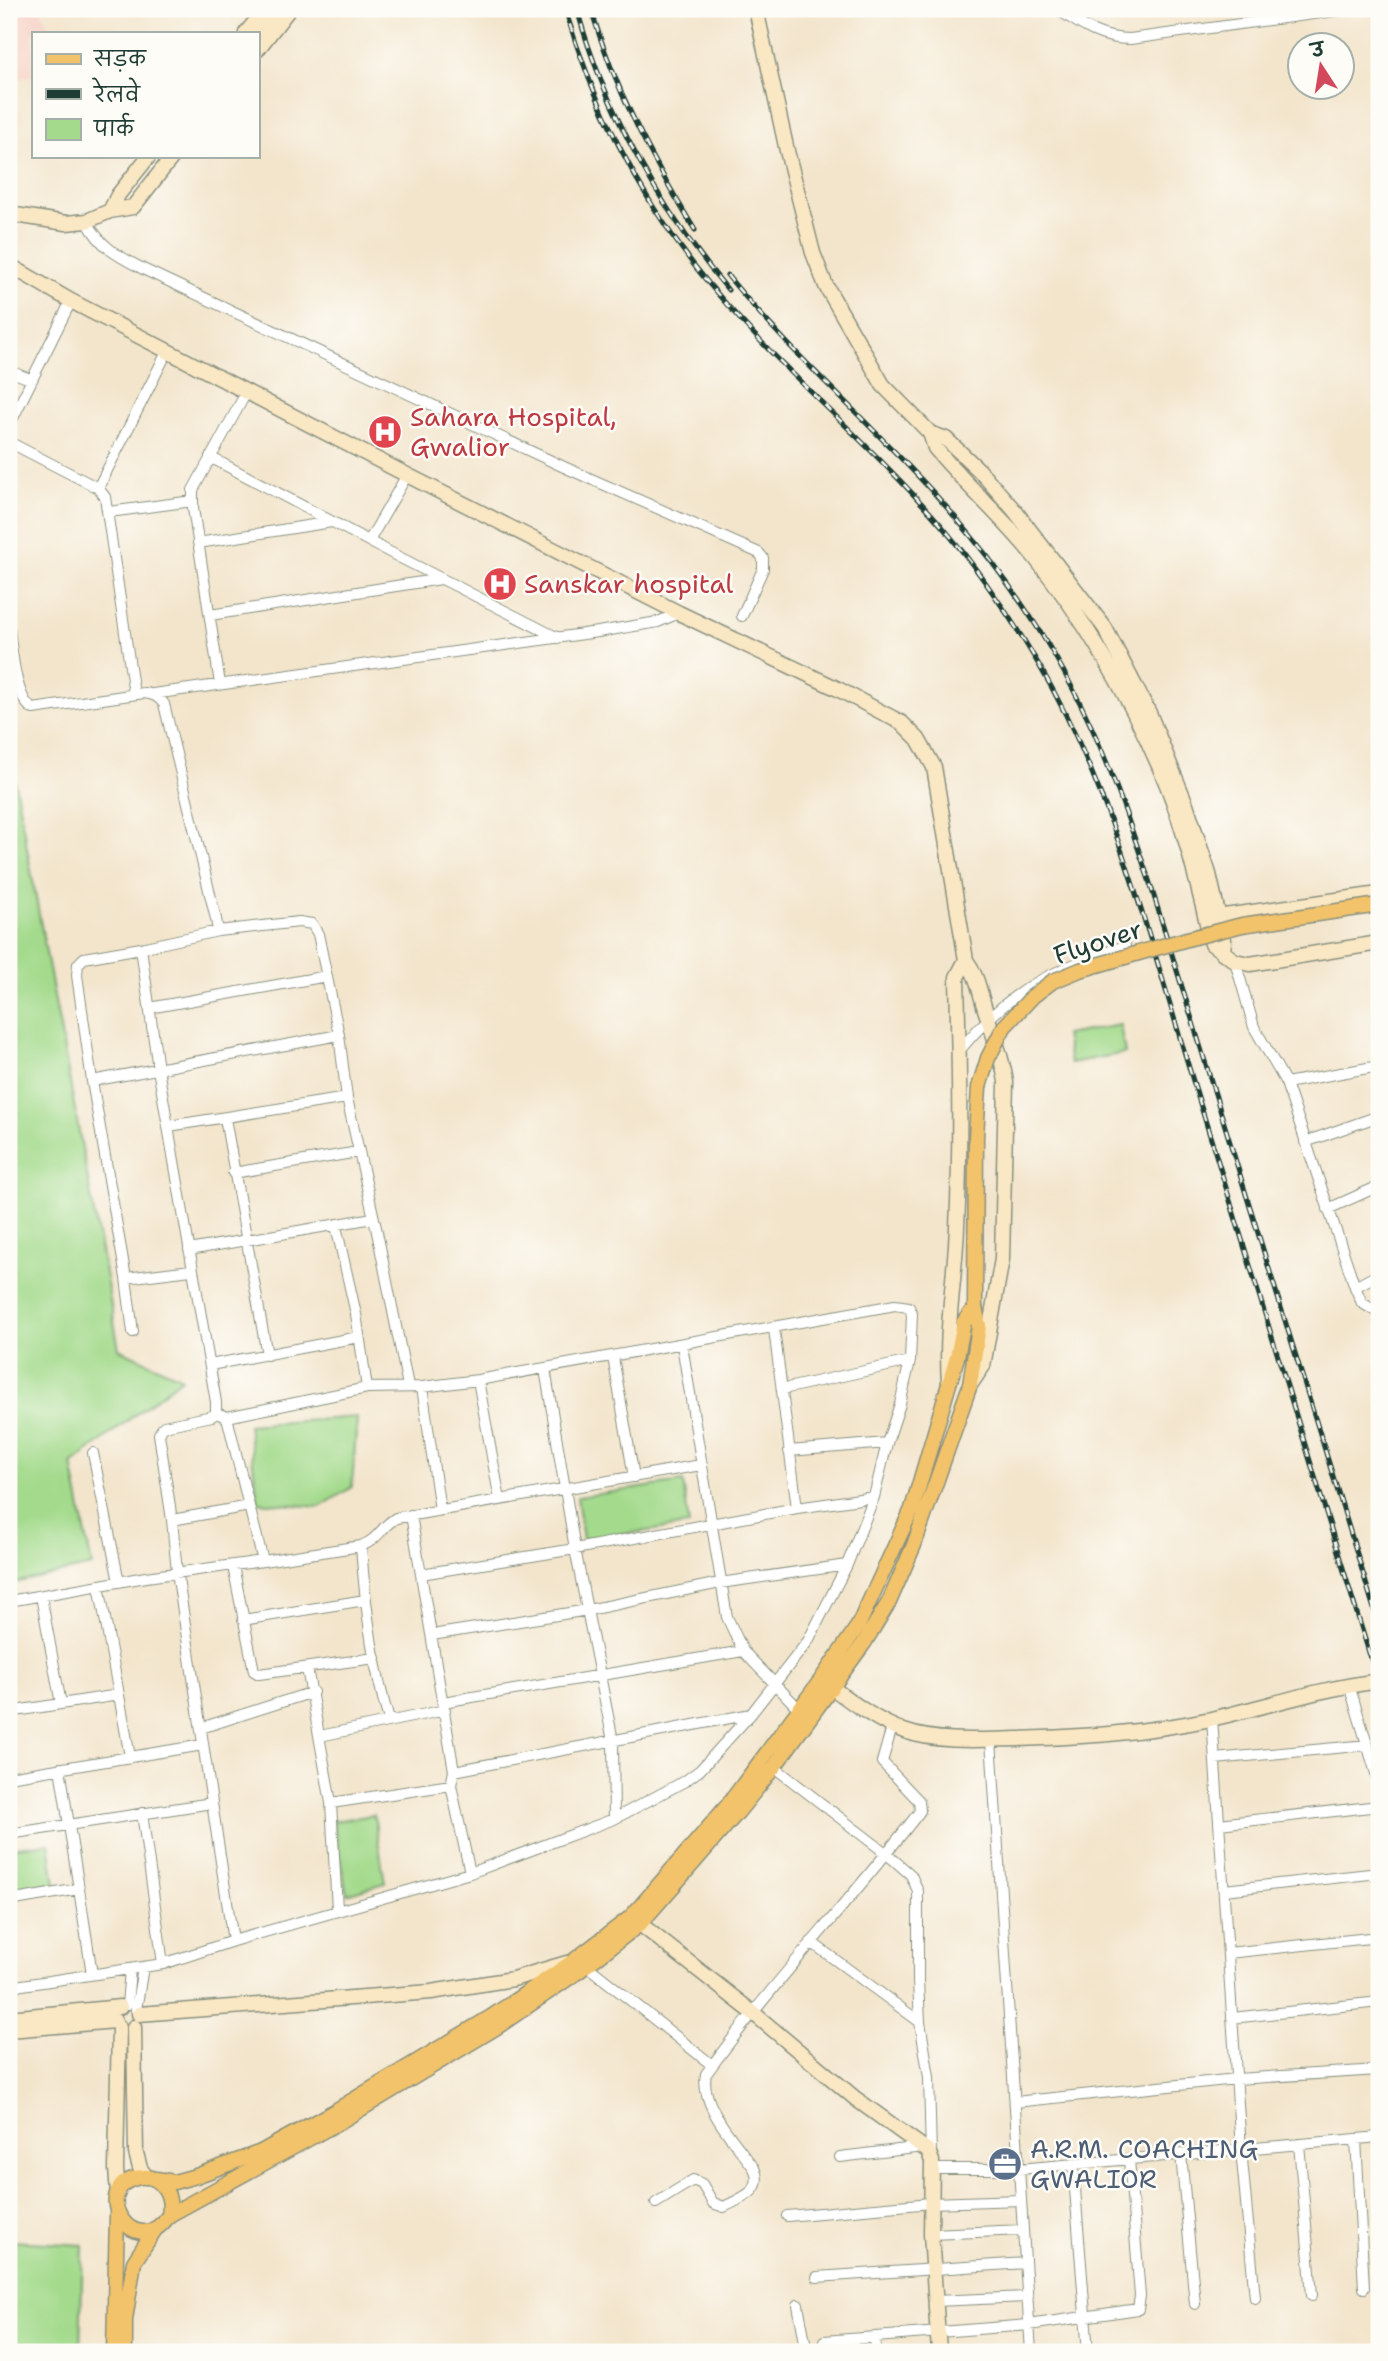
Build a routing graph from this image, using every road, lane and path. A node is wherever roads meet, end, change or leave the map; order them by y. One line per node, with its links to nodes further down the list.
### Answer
1 (266, 9): 7 (main road)
2 (275, 9): 8 (main road)
3 (289, 9): 9 (main road)
4 (756, 9): 42 (main road)
5 (1057, 9): 6 (street)
6 (1350, 9)
7 (247, 32)
8 (259, 35)
9 (259, 47)
10 (147, 158): 12 (main road)
11 (171, 158): 12 (main road)
12 (110, 211): 14 (main road)
13 (9, 214): 14 (main road)
14 (87, 221): 34 (street)
15 (9, 265): 16 (main road)
16 (71, 301): 17 (main road); 19 (street)
17 (168, 350): 20 (main road); 25 (street)
18 (9, 370): 19 (street)
19 (30, 379): 21 (street)
20 (247, 391): 23 (street); 24 (main road)
21 (9, 426)
22 (9, 442): 25 (street)
23 (210, 457): 26 (street); 28 (street)
24 (407, 475): 29 (street); 32 (main road)
25 (98, 488): 27 (street)
26 (193, 501): 27 (street); 30 (street)
27 (108, 512): 38 (street)
28 (332, 522): 29 (street); 30 (street)
29 (369, 541): 31 (street)
30 (198, 543): 33 (street)
31 (441, 579): 33 (street); 36 (street)
32 (679, 613): 36 (street); 48 (main road)
33 (209, 615): 37 (street)
34 (742, 617)
35 (9, 629): 38 (street)
36 (558, 638): 37 (street)
37 (220, 684): 39 (street)
38 (134, 694): 39 (street)
39 (153, 694): 43 (street)
40 (1379, 894): 42 (main road)
41 (1379, 905): 75 (main road, Flyover, bridge)
42 (1212, 918): 47 (main road)
43 (218, 931): 46 (street); 49 (street)
44 (1379, 943): 47 (main road)
45 (1125, 946): 51 (street)
46 (141, 948): 50 (street); 56 (street)
47 (1229, 957): 57 (street)
48 (967, 960): 51 (main road); 53 (main road)
49 (327, 976): 50 (street); 52 (street)
50 (149, 1008): 55 (street)
51 (988, 1018): 53 (street); 88 (main road)
52 (339, 1035): 55 (street); 58 (street)
53 (958, 1051): 87 (main road)
54 (1379, 1066): 57 (street)
55 (158, 1069): 56 (street); 61 (street)
56 (92, 1081): 73 (street)
57 (1286, 1083): 62 (street)
58 (347, 1098): 60 (street); 63 (street)
59 (1379, 1116): 62 (street)
60 (225, 1118): 61 (street); 64 (street)
61 (169, 1126): 70 (street)
62 (1305, 1142): 66 (street)
63 (358, 1152): 64 (street); 67 (street)
64 (233, 1173): 69 (street)
65 (1379, 1186): 66 (street)
66 (1328, 1209): 74 (street)
67 (373, 1218): 68 (street); 89 (street)
68 (336, 1226): 69 (street); 79 (street)
69 (246, 1240): 70 (street); 81 (street)
70 (190, 1250): 71 (street)
71 (191, 1270): 73 (street); 84 (street)
72 (1379, 1274): 74 (street)
73 (126, 1278): 78 (street)
74 (1355, 1287): 76 (street)
75 (975, 1307): 87 (main road, Flyover); 88 (main road, Flyover)
76 (1379, 1313)
77 (774, 1329): 80 (street); 83 (street); 92 (street)
78 (134, 1332)
79 (359, 1337): 81 (street); 91 (street)
80 (682, 1345): 82 (street); 98 (street)
81 (267, 1355): 84 (street)
82 (613, 1357): 85 (street); 99 (street)
83 (910, 1361): 92 (street); 95 (street)
84 (210, 1365): 93 (street)
85 (545, 1368): 86 (street); 100 (street)
86 (478, 1380): 90 (street); 102 (street)
87 (948, 1382): 131 (main road, Flyover)
88 (970, 1385): 131 (main road, Flyover)
89 (408, 1386): 90 (street); 91 (street)
90 (422, 1387): 105 (street)
91 (367, 1388): 94 (street)
92 (783, 1389): 96 (street)
93 (215, 1413): 94 (street); 107 (street)
94 (227, 1417): 103 (street)
95 (887, 1443): 96 (street); 101 (street)
96 (789, 1451): 104 (street)
97 (93, 1453): 116 (street)
98 (701, 1465): 99 (street); 108 (street)
99 (634, 1477): 100 (street)
100 (565, 1489): 102 (street); 110 (street)
101 (874, 1497): 104 (street); 112 (street)
102 (499, 1500): 105 (street)
103 (249, 1506): 107 (street); 111 (street)
104 (797, 1508): 108 (street)
105 (440, 1510): 106 (street)
106 (411, 1515): 109 (street); 115 (street)
107 (172, 1520): 114 (street)
108 (711, 1523): 110 (street); 117 (street)
109 (361, 1546): 111 (street); 120 (street)
110 (575, 1549): 115 (street); 122 (street)
111 (263, 1561): 113 (street)
112 (847, 1565): 117 (street); 130 (street)
113 (233, 1566): 114 (street); 123 (street)
114 (177, 1572): 116 (street); 143 (street)
115 (421, 1574): 124 (street)
116 (119, 1582): 118 (street)
117 (720, 1583): 122 (street); 125 (street)
118 (99, 1585): 119 (street); 134 (street)
119 (41, 1596): 121 (street); 135 (street)
120 (365, 1600): 123 (street); 126 (street)
121 (9, 1601)
122 (588, 1610): 124 (street); 128 (street)
123 (243, 1620): 127 (street)
124 (432, 1635): 136 (street)
125 (743, 1651): 128 (street); 130 (street)
126 (375, 1658): 127 (street); 141 (street)
127 (307, 1668): 133 (street)
128 (599, 1676): 136 (street); 146 (street)
129 (1373, 1682): 132 (main road)
130 (775, 1683): 138 (street); 139 (street)
131 (826, 1684): 139 (main road); 142 (main road)
132 (1349, 1685): 140 (main road); 148 (street)
133 (313, 1692): 143 (street); 144 (street)
134 (119, 1695): 135 (street); 149 (street)
135 (61, 1704): 137 (street)
136 (444, 1706): 141 (street); 153 (street)
137 (9, 1712)
138 (751, 1714): 146 (street); 161 (street)
139 (804, 1714): 151 (main road); 179 (main road)
140 (1212, 1718): 145 (main road); 150 (street)
141 (389, 1720): 144 (street)
142 (892, 1727): 145 (main road); 165 (street)
143 (201, 1728): 147 (street)
144 (320, 1736): 158 (street)
145 (991, 1740): 194 (street)
146 (613, 1741): 153 (street); 161 (street)
147 (203, 1745): 149 (street); 157 (street)
148 (1368, 1745): 150 (street); 155 (street)
149 (130, 1757): 152 (street)
150 (1215, 1759): 162 (street)
151 (774, 1767): 165 (street); 172 (main road)
152 (60, 1768): 154 (street); 163 (street)
153 (454, 1771): 156 (street)
154 (9, 1777)
155 (1379, 1783)
156 (451, 1785): 158 (street); 166 (street)
157 (212, 1802): 160 (street); 174 (street)
158 (331, 1803): 171 (street)
159 (1379, 1806): 162 (street)
160 (142, 1813): 163 (street); 178 (street)
161 (614, 1819): 166 (street)
162 (1219, 1824): 169 (street)
163 (69, 1825): 164 (street); 168 (street)
164 (9, 1834)
165 (887, 1854): 175 (street); 189 (street)
166 (470, 1873): 171 (street)
167 (1379, 1873): 169 (street)
168 (79, 1889): 170 (street); 182 (street)
169 (1224, 1890): 177 (street)
170 (9, 1901)
171 (337, 1909): 174 (street)
172 (640, 1924): 179 (main road); 185 (main road)
173 (1377, 1938): 176 (street); 177 (street)
174 (233, 1941): 178 (street)
175 (811, 1942): 185 (street); 189 (street)
176 (1379, 1952)
177 (1228, 1953): 188 (street)
178 (163, 1964): 180 (street)
179 (579, 1964): 186 (main road); 191 (street); 205 (main road); 211 (main road)
180 (143, 1967): 181 (street); 186 (street)
181 (130, 1970): 182 (street); 186 (street)
182 (92, 1974): 183 (street)
183 (9, 1987)
184 (1379, 2002): 188 (street)
185 (752, 2012): 191 (street); 201 (main road)
186 (127, 2016): 187 (main road); 190 (main road); 205 (main road); 206 (main road)
187 (9, 2018)
188 (1232, 2018): 193 (street)
189 (920, 2022): 201 (street)
190 (9, 2030)
191 (712, 2066): 208 (street)
192 (1379, 2070): 193 (street)
193 (1236, 2079): 194 (street); 198 (street)
194 (1016, 2102): 204 (street)
195 (1379, 2137): 196 (street)
196 (1356, 2139): 197 (street); 219 (street)
197 (1299, 2144): 198 (street); 220 (street)
198 (1241, 2149): 199 (street); 222 (street)
199 (1181, 2154): 202 (street); 224 (street)
200 (840, 2157): 201 (street)
201 (929, 2158): 204 (street); 209 (main road)
202 (1129, 2159): 203 (street); 226 (street)
203 (1073, 2164): 204 (street); 226 (street)
204 (1019, 2169): 207 (street)
205 (151, 2178): 206 (main road); 211 (main road)
206 (118, 2193): 210 (main road)
207 (1021, 2200): 209 (street); 214 (street)
208 (656, 2203)
209 (931, 2203): 212 (street); 215 (main road)
210 (117, 2212): 213 (main road); 231 (main road)
211 (169, 2215): 213 (main road)
212 (788, 2216)
213 (156, 2228): 232 (main road)
214 (1023, 2230): 215 (street); 216 (street)
215 (931, 2234): 217 (main road)
216 (1025, 2263): 217 (street); 221 (street)
217 (933, 2270): 218 (street); 223 (main road)
218 (817, 2277)
219 (1364, 2288)
220 (1312, 2295)
221 (1028, 2297): 223 (street); 227 (street)
222 (1255, 2298)
223 (935, 2301): 228 (main road)
224 (1195, 2304)
225 (799, 2305): 233 (street)
226 (1085, 2318): 227 (street); 237 (street)
227 (1029, 2325): 228 (street); 236 (street)
228 (938, 2331): 229 (street); 235 (main road)
229 (875, 2337): 230 (street); 234 (street)
230 (824, 2341)
231 (114, 2352)
232 (125, 2352)
233 (807, 2352)
234 (876, 2352)
235 (939, 2352)
236 (1031, 2352)
237 (1088, 2352)

